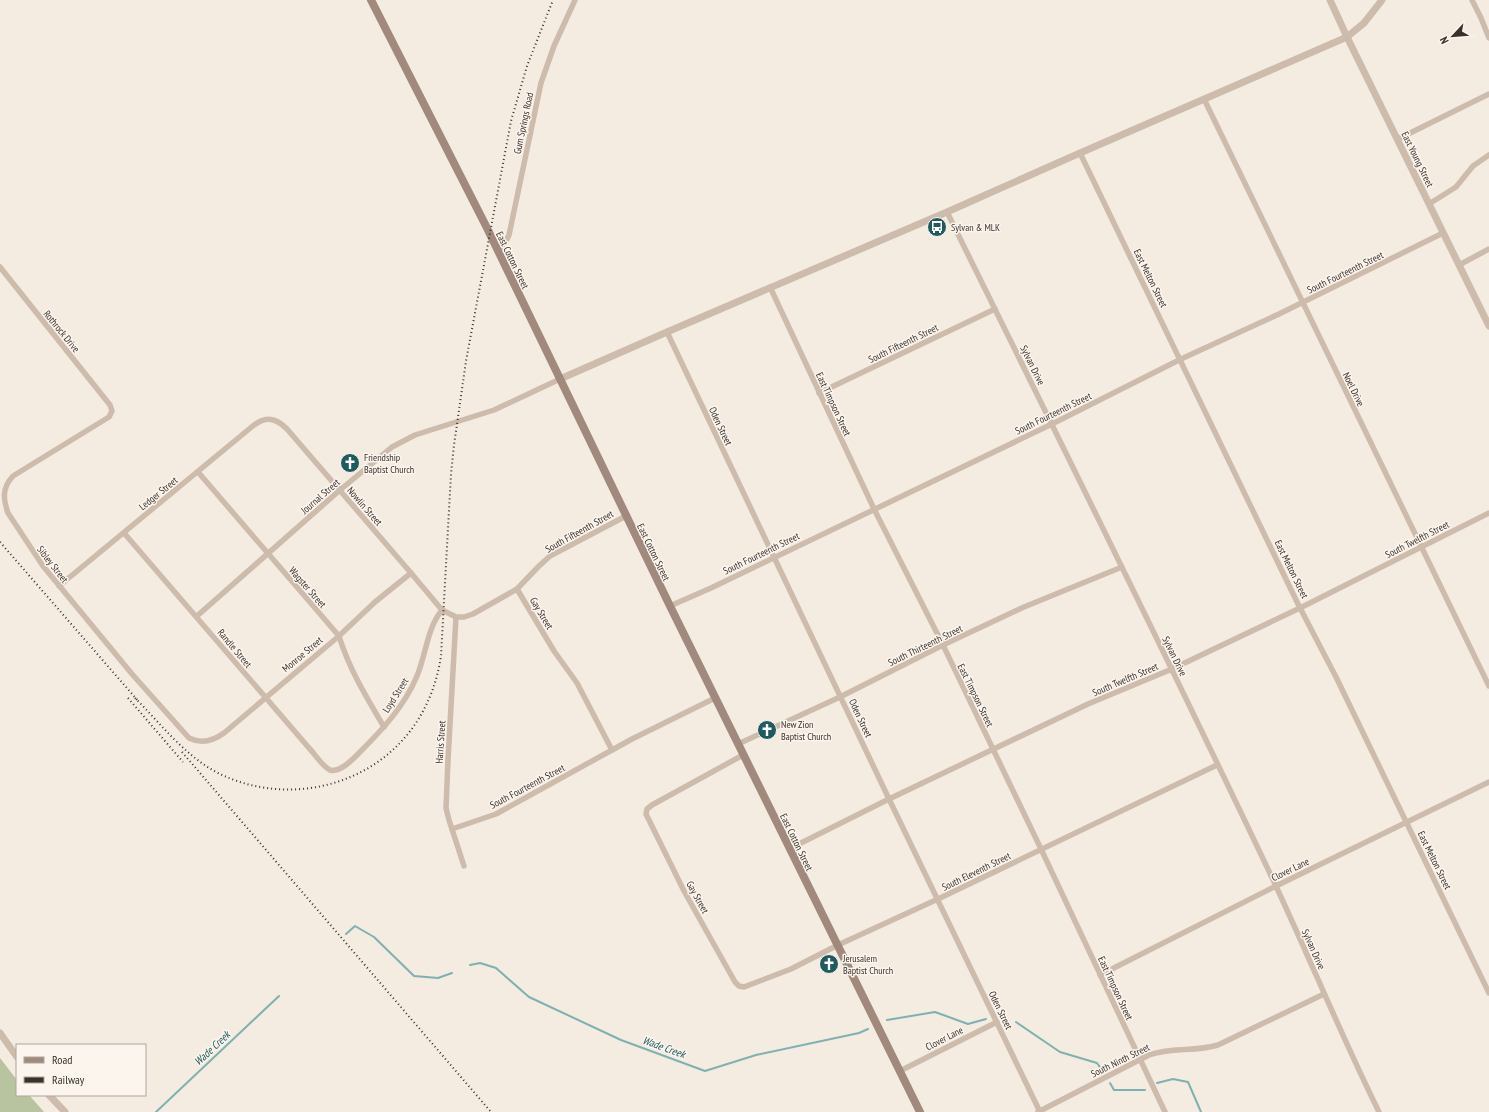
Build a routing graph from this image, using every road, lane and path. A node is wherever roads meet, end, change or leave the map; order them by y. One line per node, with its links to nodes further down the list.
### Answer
1 (371, 0): 17 (main road, East Cotton Street)
2 (575, 0): 17 (street, Gum Springs Road)
3 (1330, 0): 6 (street, East Young Street)
4 (1382, 0): 6 (street)
5 (1472, 0): 7 (street)
6 (1347, 37): 9 (street); 10 (street, East Young Street)
7 (1489, 38)
8 (1489, 94): 10 (street)
9 (1204, 99): 11 (street); 21 (street, Noel Drive)
10 (1398, 139): 13 (street, East Young Street)
11 (1080, 152): 14 (street); 25 (street, East Melton Street)
12 (1489, 155): 13 (street)
13 (1429, 204): 15 (street, East Young Street)
14 (947, 212): 20 (street); 22 (street, Sylvan Drive)
15 (1443, 233): 18 (street, East Young Street); 21 (street, South Fourteenth Street)
16 (1489, 249): 18 (street)
17 (498, 252): 26 (main road, East Cotton Street)
18 (1459, 265): 23 (street, East Young Street)
19 (0, 267): 28 (street, Rothrock Drive)
20 (770, 287): 24 (street); 27 (street, East Timpson Street)
21 (1302, 303): 25 (street, South Fourteenth Street); 37 (street, Noel Drive)
22 (995, 309): 27 (street, South Fifteenth Street); 30 (street, Sylvan Drive)
23 (1489, 326)
24 (667, 332): 26 (street); 39 (street, Oden Street)
25 (1181, 359): 30 (street, South Fourteenth Street); 45 (street, East Melton Street)
26 (560, 379): 32 (street, Journal Street); 35 (main road, East Cotton Street)
27 (819, 393): 33 (street, East Timpson Street)
28 (110, 405): 42 (street, Sibley Street)
29 (272, 419): 31 (street, Ledger Street); 32 (street, Nowlin Street)
30 (1052, 424): 33 (street, South Fourteenth Street); 40 (street, Sylvan Drive)
31 (198, 472): 36 (street, Ledger Street); 38 (street, Wagster Street)
32 (340, 490): 38 (street, Journal Street); 41 (street, Nowlin Street)
33 (874, 509): 39 (street, South Fourteenth Street); 50 (street, East Timpson Street)
34 (1489, 513): 37 (street, South Twelfth Street)
35 (626, 516): 43 (street, South Fifteenth Street); 44 (main road, East Cotton Street)
36 (124, 533): 42 (street, Ledger Street); 47 (street, Randle Street)
37 (1421, 547): 45 (street, South Twelfth Street); 52 (street, Noel Drive)
38 (268, 554): 47 (street, Journal Street); 49 (street, Wagster Street)
39 (774, 557): 44 (street, South Fourteenth Street); 54 (street, Oden Street)
40 (1122, 567): 50 (street, South Thirteenth Street); 51 (street, Sylvan Drive)
41 (411, 573): 46 (street, Nowlin Street); 49 (street, Monroe Street)
42 (59, 586): 57 (street, Sibley Street)
43 (518, 590): 48 (street, South Fifteenth Street); 59 (street, Gay Street)
44 (670, 606): 55 (main road, East Cotton Street)
45 (1300, 608): 51 (street, South Twelfth Street); 66 (street, East Melton Street)
46 (442, 610): 48 (street); 56 (street, Loyd Street)
47 (196, 616): 53 (street, Randle Street)
48 (456, 617): 67 (street, Harris Street)
49 (338, 636): 53 (street, Monroe Street); 56 (street, Wagster Street)
50 (943, 646): 54 (street, South Thirteenth Street); 60 (street, East Timpson Street)
51 (1172, 669): 60 (street, South Twelfth Street); 62 (street, Sylvan Drive)
52 (1489, 686)
53 (265, 697): 57 (street, Monroe Street); 63 (street, Randle Street)
54 (840, 697): 58 (street, South Thirteenth Street); 65 (street, Oden Street)
55 (715, 698): 58 (main road, East Cotton Street); 59 (street, South Fourteenth Street)
56 (384, 727): 63 (street, Loyd Street)
57 (201, 742)
58 (738, 744): 61 (main road, East Cotton Street)
59 (612, 750): 67 (street, South Fourteenth Street)
60 (993, 750): 65 (street, South Twelfth Street); 69 (street, East Timpson Street)
61 (743, 755): 68 (main road, East Cotton Street); 75 (street, Gay Street)
62 (1217, 765): 69 (street, South Eleventh Street); 71 (street, Sylvan Drive)
63 (336, 770)
64 (1489, 782): 66 (street, Clover Lane)
65 (889, 799): 68 (street, South Twelfth Street); 72 (street, Oden Street)
66 (1407, 822): 71 (street, Clover Lane); 77 (street, East Melton Street)
67 (452, 829): 70 (street, Harris Street)
68 (790, 849): 73 (main road, East Cotton Street)
69 (1041, 849): 72 (street, South Eleventh Street); 74 (street, East Timpson Street)
70 (464, 866)
71 (1276, 886): 74 (street, Clover Lane); 76 (street, Sylvan Drive)
72 (938, 899): 73 (street, South Eleventh Street); 78 (street, Oden Street)
73 (838, 945): 75 (street, South Eleventh Street); 82 (main road, East Cotton Street)
74 (1100, 975): 81 (street, East Timpson Street)
75 (740, 986)
76 (1324, 994): 81 (street, South Ninth Street); 88 (street, Sylvan Drive)
77 (1489, 994)
78 (997, 1022): 82 (street, Clover Lane); 86 (street, Oden Street)
79 (0, 1033): 80 (street)
80 (16, 1056)
81 (1140, 1059): 86 (street, South Ninth Street); 87 (street, East Timpson Street)
82 (900, 1071): 85 (main road, East Cotton Street)
83 (50, 1096): 84 (street)
84 (65, 1112)
85 (920, 1112)
86 (1039, 1112)
87 (1165, 1112)
88 (1379, 1112)

